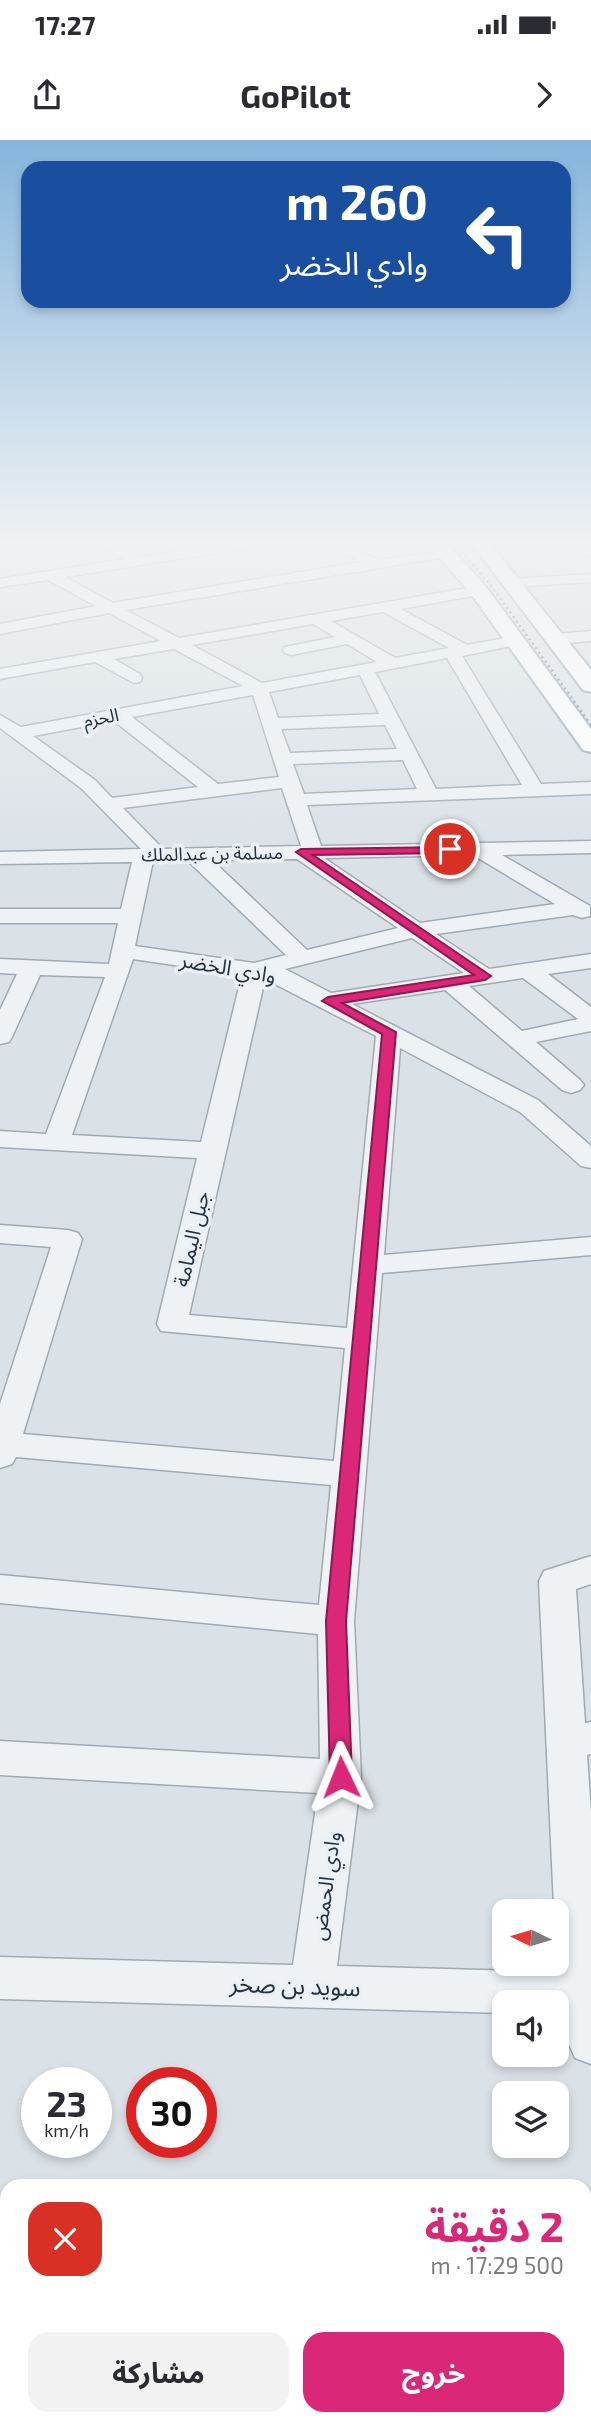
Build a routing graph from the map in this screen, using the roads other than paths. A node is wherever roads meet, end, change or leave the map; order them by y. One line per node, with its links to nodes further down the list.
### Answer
1 (155, 647): 11 (street)
2 (182, 647): 14 (street)
3 (309, 647): 9 (street)
4 (363, 647): 13 (street)
5 (448, 647): 10 (street)
6 (486, 647): 10 (street, الحزم)
7 (519, 647): 24 (main road)
8 (561, 647): 18 (main road)
9 (291, 650)
10 (458, 652): 13 (street, الحزم); 29 (street)
11 (98, 657): 16 (street); 17 (street)
12 (247, 659): 14 (street)
13 (393, 664): 15 (street, الحزم)
14 (215, 665): 19 (street)
15 (365, 669): 19 (street, الحزم); 21 (street)
16 (0, 674)
17 (134, 678)
18 (591, 685)
19 (259, 688): 20 (street, الحزم); 22 (street)
20 (118, 715): 23 (street, الحزم); 30 (street)
21 (391, 719): 22 (street); 25 (street)
22 (272, 724): 26 (street)
23 (4, 727): 33 (street)
24 (591, 745)
25 (409, 754): 26 (street); 31 (street)
26 (284, 759): 27 (street)
27 (291, 781): 30 (street); 32 (street)
28 (591, 788): 29 (street)
29 (535, 790): 31 (street)
30 (215, 791): 33 (street)
31 (430, 795): 32 (street)
32 (297, 800): 36 (street)
33 (108, 804): 38 (street)
34 (591, 847): 35 (street, مسلمة بن عبدالملك)
35 (477, 849): 36 (street, مسلمة بن عبدالملك); 40 (street)
36 (307, 852): 37 (street, مسلمة بن عبدالملك); 43 (street)
37 (193, 854): 38 (street, مسلمة بن عبدالملك); 44 (street)
38 (151, 855): 39 (street, مسلمة بن عبدالملك); 42 (street)
39 (0, 858)
40 (583, 912): 43 (street)
41 (0, 916): 42 (street)
42 (131, 916): 45 (street)
43 (416, 930): 44 (street); 51 (street)
44 (302, 958): 49 (street)
45 (121, 961): 48 (street, وادي الخضر); 49 (street, وادي الخضر); 62 (street)
46 (591, 961): 50 (street)
47 (0, 966): 48 (street, وادي الخضر)
48 (31, 968): 57 (street)
49 (255, 970): 53 (street, وادي الخضر); 63 (street, جبل اليمامة)
50 (527, 970): 51 (street); 54 (street)
51 (485, 976): 52 (street)
52 (450, 982): 53 (street); 58 (street)
53 (328, 1001): 56 (street, وادي الخضر)
54 (591, 1018)
55 (591, 1024): 58 (street)
56 (389, 1032): 60 (street, وادي الخضر); 67 (street, وادي الحمض)
57 (0, 1037)
58 (517, 1039): 59 (street)
59 (581, 1083): 60 (street)
60 (509, 1095): 64 (street, وادي الخضر)
61 (0, 1139): 62 (street)
62 (56, 1142): 63 (street)
63 (212, 1151): 68 (street, جبل اليمامة)
64 (591, 1160)
65 (0, 1234): 69 (street)
66 (591, 1246): 67 (street)
67 (368, 1265): 68 (street, وادي الحمض)
68 (361, 1339): 70 (street, وادي الحمض)
69 (2, 1450): 70 (street)
70 (349, 1474): 73 (street, وادي الحمض)
71 (574, 1575): 74 (street)
72 (0, 1589): 73 (street)
73 (336, 1621): 76 (street, وادي الحمض)
74 (579, 1740): 79 (street)
75 (0, 1758): 76 (street)
76 (341, 1777): 78 (street, وادي الحمض)
77 (0, 1978): 78 (street, سويد بن صخر)
78 (312, 1987): 79 (street, سويد بن صخر)
79 (586, 1994): 80 (street)
80 (591, 2042)

